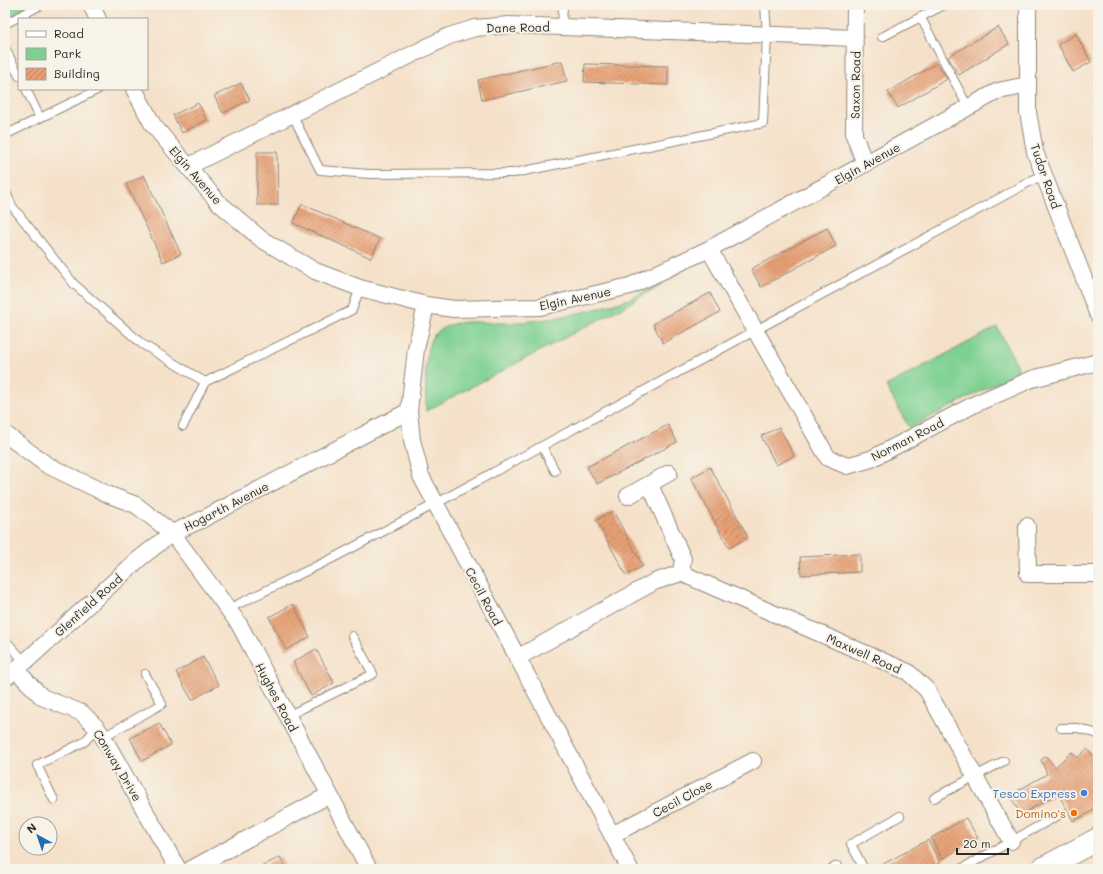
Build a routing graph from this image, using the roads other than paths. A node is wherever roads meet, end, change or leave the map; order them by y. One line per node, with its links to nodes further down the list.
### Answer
1 (42, 5): 10 (lane)
2 (92, 5): 8 (street)
3 (562, 5): 11 (lane)
4 (765, 5): 12 (lane)
5 (855, 5): 14 (street, Saxon Road)
6 (944, 5): 9 (lane)
7 (1028, 5): 17 (street, Tudor Road)
8 (98, 18)
9 (921, 18): 13 (lane); 21 (lane)
10 (5, 24)
11 (562, 27): 12 (street, Dane Road); 22 (street, Dane Road)
12 (767, 35): 14 (street, Dane Road); 22 (lane)
13 (882, 37)
14 (855, 38): 25 (street, Saxon Road)
15 (5, 48): 16 (lane)
16 (18, 74)
17 (1028, 84): 21 (street, Elgin Avenue); 27 (street, Tudor Road)
18 (26, 90): 23 (lane)
19 (97, 90): 23 (lane)
20 (135, 90): 26 (street, Elgin Avenue)
21 (968, 107): 25 (street, Elgin Avenue)
22 (292, 114): 26 (street, Dane Road)
23 (40, 118): 24 (lane)
24 (5, 135)
25 (865, 164): 30 (street, Elgin Avenue)
26 (189, 166): 31 (street, Elgin Avenue)
27 (1044, 174): 33 (street, Tudor Road); 34 (lane)
28 (5, 190): 29 (lane)
29 (9, 207): 36 (lane)
30 (710, 249): 32 (street, Elgin Avenue); 34 (street, Norman Road)
31 (360, 288): 32 (street, Elgin Avenue); 36 (lane)
32 (426, 305): 37 (street, Cecil Road)
33 (1098, 315)
34 (756, 330): 35 (street, Norman Road); 40 (lane)
35 (1098, 362)
36 (204, 382): 38 (lane)
37 (409, 411): 45 (street, Cecil Road); 47 (street, Hogarth Avenue)
38 (183, 426)
39 (5, 434): 47 (street, Hogarth Avenue)
40 (542, 446): 41 (lane); 45 (lane)
41 (555, 471)
42 (669, 473): 43 (street)
43 (650, 485): 44 (street); 48 (street)
44 (628, 496)
45 (435, 504): 50 (lane); 53 (street, Cecil Road)
46 (1027, 526): 49 (street)
47 (172, 533): 50 (street, Hughes Road); 54 (street, Glenfield Road)
48 (682, 573): 53 (street); 62 (street, Maxwell Road)
49 (1098, 574)
50 (228, 609): 56 (street, Hughes Road)
51 (352, 636): 56 (lane)
52 (5, 640): 54 (lane)
53 (517, 658): 68 (street, Cecil Road)
54 (15, 670): 58 (street, Conway Drive)
55 (145, 674): 58 (lane)
56 (288, 716): 63 (street, Hughes Road)
57 (1061, 728): 59 (lane)
58 (100, 733): 65 (lane); 71 (street, Conway Drive)
59 (1098, 734)
60 (753, 761): 68 (street, Cecil Close)
61 (1004, 761): 62 (lane)
62 (975, 777): 64 (lane); 69 (street, Maxwell Road)
63 (329, 795): 72 (street); 73 (street, Hughes Road)
64 (934, 798)
65 (54, 800)
66 (900, 816): 75 (lane)
67 (1057, 816): 69 (lane)
68 (612, 835): 74 (street, Cecil Road)
69 (1011, 841): 76 (lane)
70 (1092, 846): 77 (highway)
71 (178, 869)
72 (191, 869)
73 (369, 869)
74 (630, 869)
75 (864, 869)
76 (962, 869)
77 (1042, 869)

